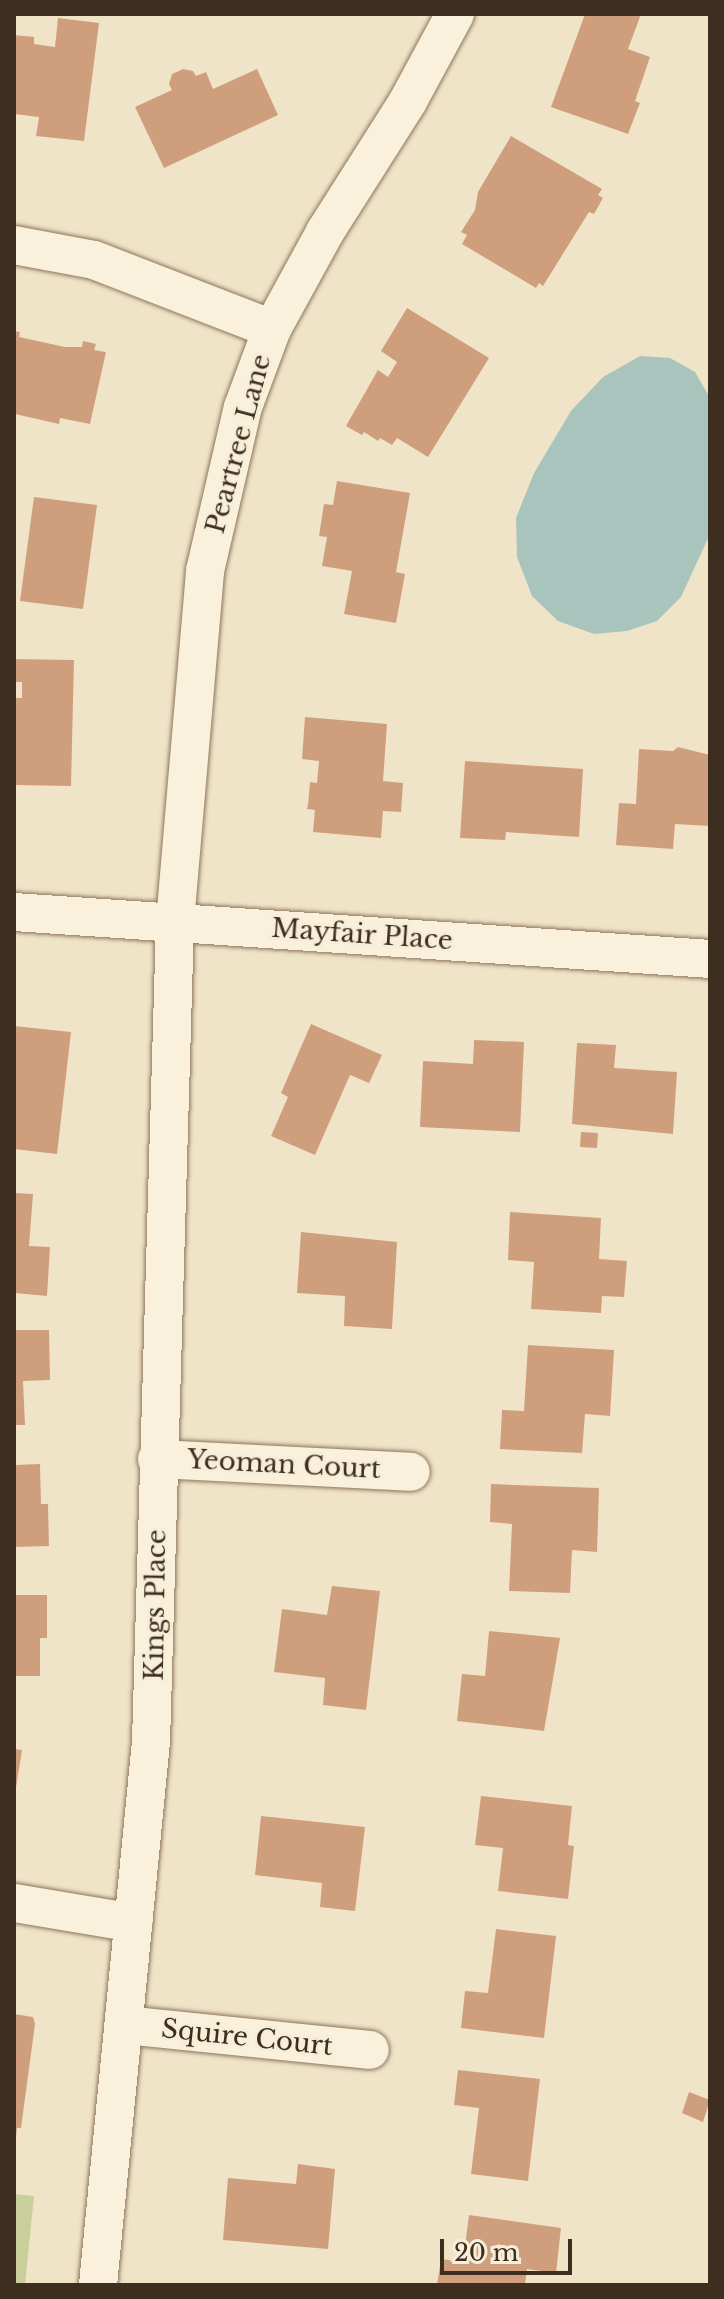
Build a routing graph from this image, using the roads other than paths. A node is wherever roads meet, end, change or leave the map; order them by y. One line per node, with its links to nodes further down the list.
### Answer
1 (455, 14): 3 (street, Peartree Lane)
2 (14, 245): 3 (street)
3 (272, 329): 5 (street, Peartree Lane)
4 (14, 912): 5 (street, Mayfair Place)
5 (175, 922): 6 (street, Mayfair Place); 7 (street, Kings Place)
6 (710, 959)
7 (157, 1459): 8 (street, Yeoman Court); 10 (street, Kings Place)
8 (411, 1472)
9 (14, 1903): 10 (street)
10 (133, 1923): 11 (street, Kings Place)
11 (125, 2025): 12 (street, Squire Court); 13 (street, Kings Place)
12 (370, 2050)
13 (98, 2285)

